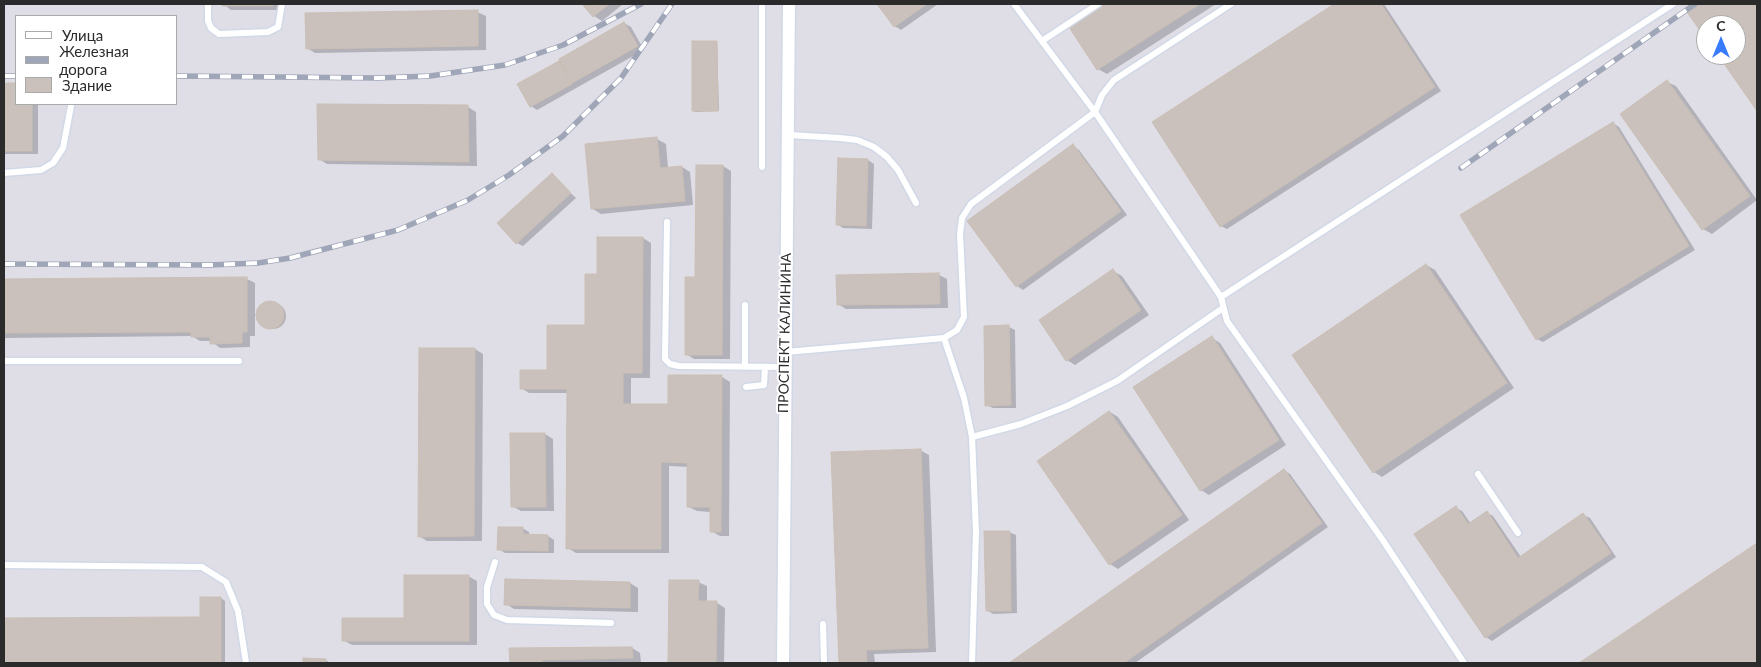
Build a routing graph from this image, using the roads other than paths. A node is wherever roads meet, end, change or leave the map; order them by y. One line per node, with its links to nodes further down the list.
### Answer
1 (208, 4): 2 (lane)
2 (282, 4)
3 (762, 4): 13 (lane)
4 (789, 4): 12 (street, ПРОСПЕКТ КАЛИНИНА)
5 (1014, 4): 9 (lane)
6 (1098, 4): 9 (lane)
7 (1231, 4): 11 (lane)
8 (1672, 4): 17 (lane)
9 (1042, 41): 11 (lane)
10 (72, 106): 14 (lane)
11 (1095, 112): 17 (lane); 20 (lane)
12 (789, 135): 15 (lane); 21 (street, ПРОСПЕКТ КАЛИНИНА)
13 (762, 167)
14 (4, 173)
15 (916, 203)
16 (667, 222): 24 (lane)
17 (1221, 298): 19 (lane)
18 (745, 304): 24 (lane)
19 (1223, 308): 28 (lane); 39 (lane)
20 (944, 338): 21 (lane); 28 (lane)
21 (784, 352): 26 (street, ПРОСПЕКТ КАЛИНИНА)
22 (4, 361): 23 (lane)
23 (239, 361)
24 (745, 367): 25 (lane)
25 (765, 367): 26 (lane); 27 (lane)
26 (785, 368): 36 (street, ПРОСПЕКТ КАЛИНИНА)
27 (746, 387)
28 (972, 437): 38 (lane)
29 (1478, 474): 30 (lane)
30 (1518, 533)
31 (495, 562): 33 (lane)
32 (4, 564): 35 (lane)
33 (611, 623)
34 (823, 624): 37 (lane)
35 (246, 663)
36 (783, 663)
37 (824, 663)
38 (972, 663)
39 (1464, 663)

